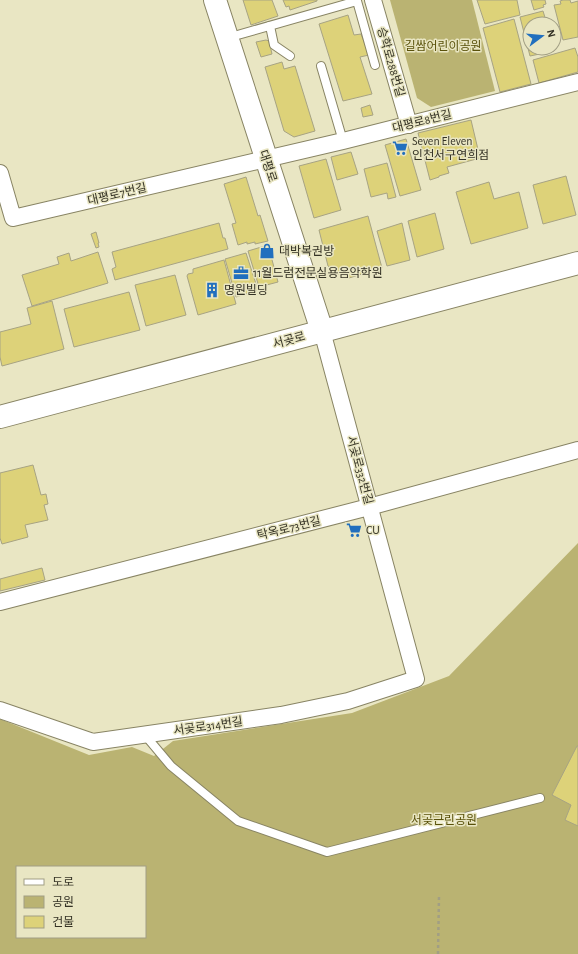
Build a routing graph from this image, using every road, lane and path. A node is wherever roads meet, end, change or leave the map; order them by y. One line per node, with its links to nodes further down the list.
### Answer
1 (215, 0): 5 (main road, 대평로)
2 (373, 0): 10 (street, 승학로288번길)
3 (348, 2): 4 (lane); 7 (lane)
4 (270, 26): 5 (lane); 6 (lane)
5 (227, 38): 12 (main road, 대평로)
6 (290, 56)
7 (375, 65)
8 (321, 66): 11 (lane)
9 (578, 82): 10 (street, 대평로8번길)
10 (409, 125): 11 (street, 대평로8번길)
11 (343, 141): 12 (street, 대평로8번길)
12 (266, 160): 13 (street, 대평로7번길); 15 (main road, 대평로)
13 (0, 173)
14 (578, 263): 15 (main road, 서곶로)
15 (322, 331): 16 (main road, 서곶로); 18 (street, 서곶로332번길)
16 (0, 417)
17 (578, 450): 18 (street, 탁옥로73번길)
18 (370, 507): 19 (street, 탁옥로73번길); 20 (street, 서곶로332번길)
19 (0, 602)
20 (416, 679): 22 (street, 서곶로314번길)
21 (0, 710): 22 (street, 서곶로314번길)
22 (145, 735): 23 (lane)
23 (540, 798)
24 (439, 896): 25 (path)
25 (438, 954)

